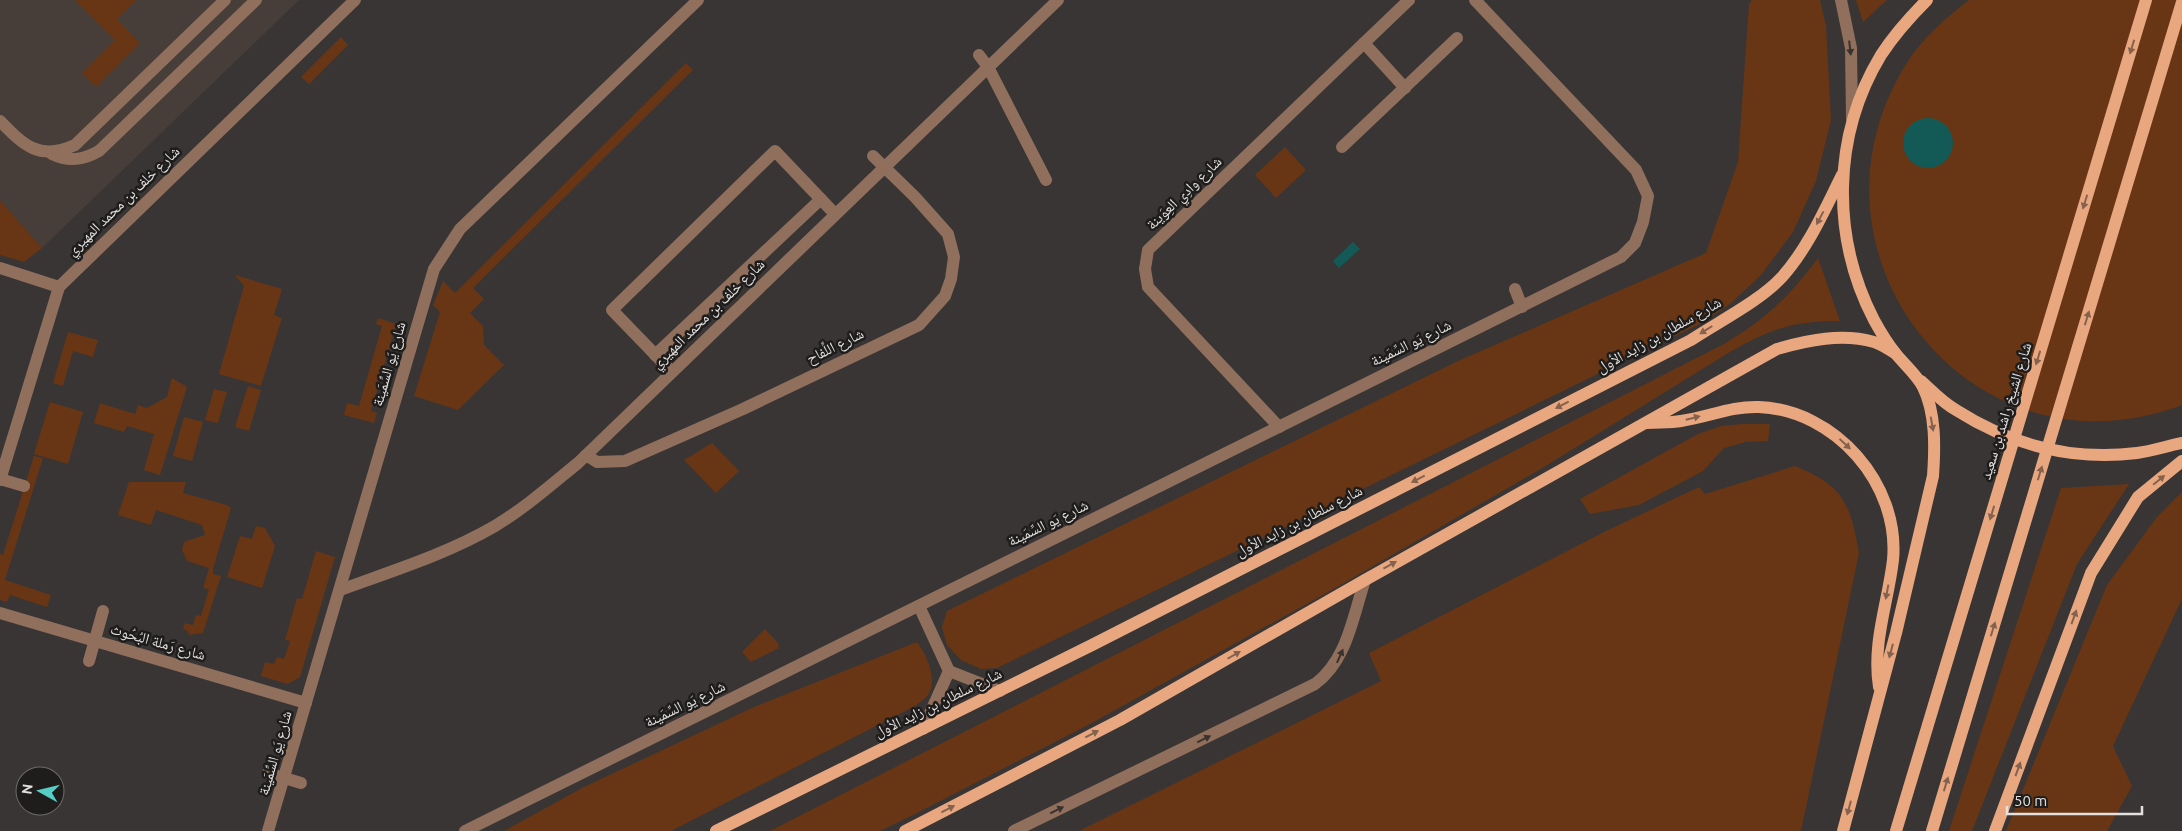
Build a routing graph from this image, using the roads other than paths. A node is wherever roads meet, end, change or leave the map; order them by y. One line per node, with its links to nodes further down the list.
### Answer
1 (225, 0): 20 (street)
2 (256, 0): 20 (street)
3 (355, 0): 28 (street, شارع خلف بن محمد المهيري)
4 (698, 0): 43 (street, شارع يَو السِّمَينة)
5 (1058, 0): 15 (street, شارع خلف بن محمد المهيري)
6 (1409, 0): 13 (street, شارع وادِي العِوَينة)
7 (1475, 0): 30 (street, شارع يَو السِّمَينة)
8 (1841, 0): 17 (street, one-way to 17)
9 (1927, 0): 17 (main road)
10 (2146, 0): 63 (main road, شارع الشيخ راشد بن سعيد, one-way to 63, bridge)
11 (2182, 2): 64 (main road, one-way to 11, bridge)
12 (1458, 38): 16 (street)
13 (1364, 43): 16 (street); 36 (street, شارع وادِي العِوَينة)
14 (979, 55): 15 (street)
15 (988, 67): 22 (street, شارع خلف بن محمد المهيري); 24 (street)
16 (1405, 88): 19 (street)
17 (1852, 120): 23 (main road)
18 (0, 121): 20 (street)
19 (1342, 147)
20 (50, 153)
21 (873, 156): 22 (street, شارع اللِّفاح)
22 (884, 167): 26 (street, شارع خلف بن محمد المهيري); 38 (street, شارع اللِّفاح)
23 (1842, 175): 31 (main road); 50 (main road, شارع سلطان بن زايد الأول, one-way to 50)
24 (1046, 180)
25 (821, 199): 26 (street); 32 (street); 32 (street)
26 (835, 214): 33 (street, شارع خلف بن محمد المهيري)
27 (0, 268): 28 (street)
28 (58, 287): 40 (street, شارع خلف بن محمد المهيري)
29 (1515, 289): 30 (street)
30 (1522, 307): 36 (street, شارع يَو السِّمَينة)
31 (1895, 353): 34 (main road); 35 (main road)
32 (655, 355): 33 (street)
33 (672, 372): 38 (street, شارع خلف بن محمد المهيري)
34 (1917, 378): 37 (main road); 51 (main road, one-way to 51)
35 (1645, 423): 42 (main road, one-way to 35); 51 (main road, one-way to 51)
36 (1279, 427): 44 (street, شارع يَو السِّمَينة)
37 (2182, 443)
38 (586, 455): 43 (street, شارع خلف بن محمد المهيري)
39 (2182, 461): 65 (main road, one-way to 39)
40 (0, 479): 41 (street)
41 (24, 486)
42 (1365, 580): 60 (main road, one-way to 42); 61 (street, one-way to 42)
43 (340, 590): 52 (street, شارع يَو السِّمَينة)
44 (919, 606): 49 (street); 58 (street, شارع يَو السِّمَينة)
45 (103, 611): 47 (street)
46 (0, 613): 47 (street, شارع رَملة البُحُوث)
47 (95, 641): 48 (street); 52 (street, شارع رَملة البُحُوث)
48 (89, 661)
49 (949, 671): 50 (street); 53 (street)
50 (1000, 691): 53 (main road, شارع سلطان بن زايد الأول)
51 (1880, 693): 62 (main road, one-way to 62)
52 (306, 702): 55 (street, شارع يَو السِّمَينة)
53 (923, 729): 59 (main road, شارع سلطان بن زايد الأول)
54 (268, 774): 55 (street)
55 (284, 778): 56 (street); 57 (street, شارع يَو السِّمَينة)
56 (301, 783)
57 (268, 831)
58 (465, 831)
59 (716, 831)
60 (905, 831)
61 (1014, 831)
62 (1843, 831)
63 (1896, 831)
64 (1932, 831)
65 (1995, 831)

